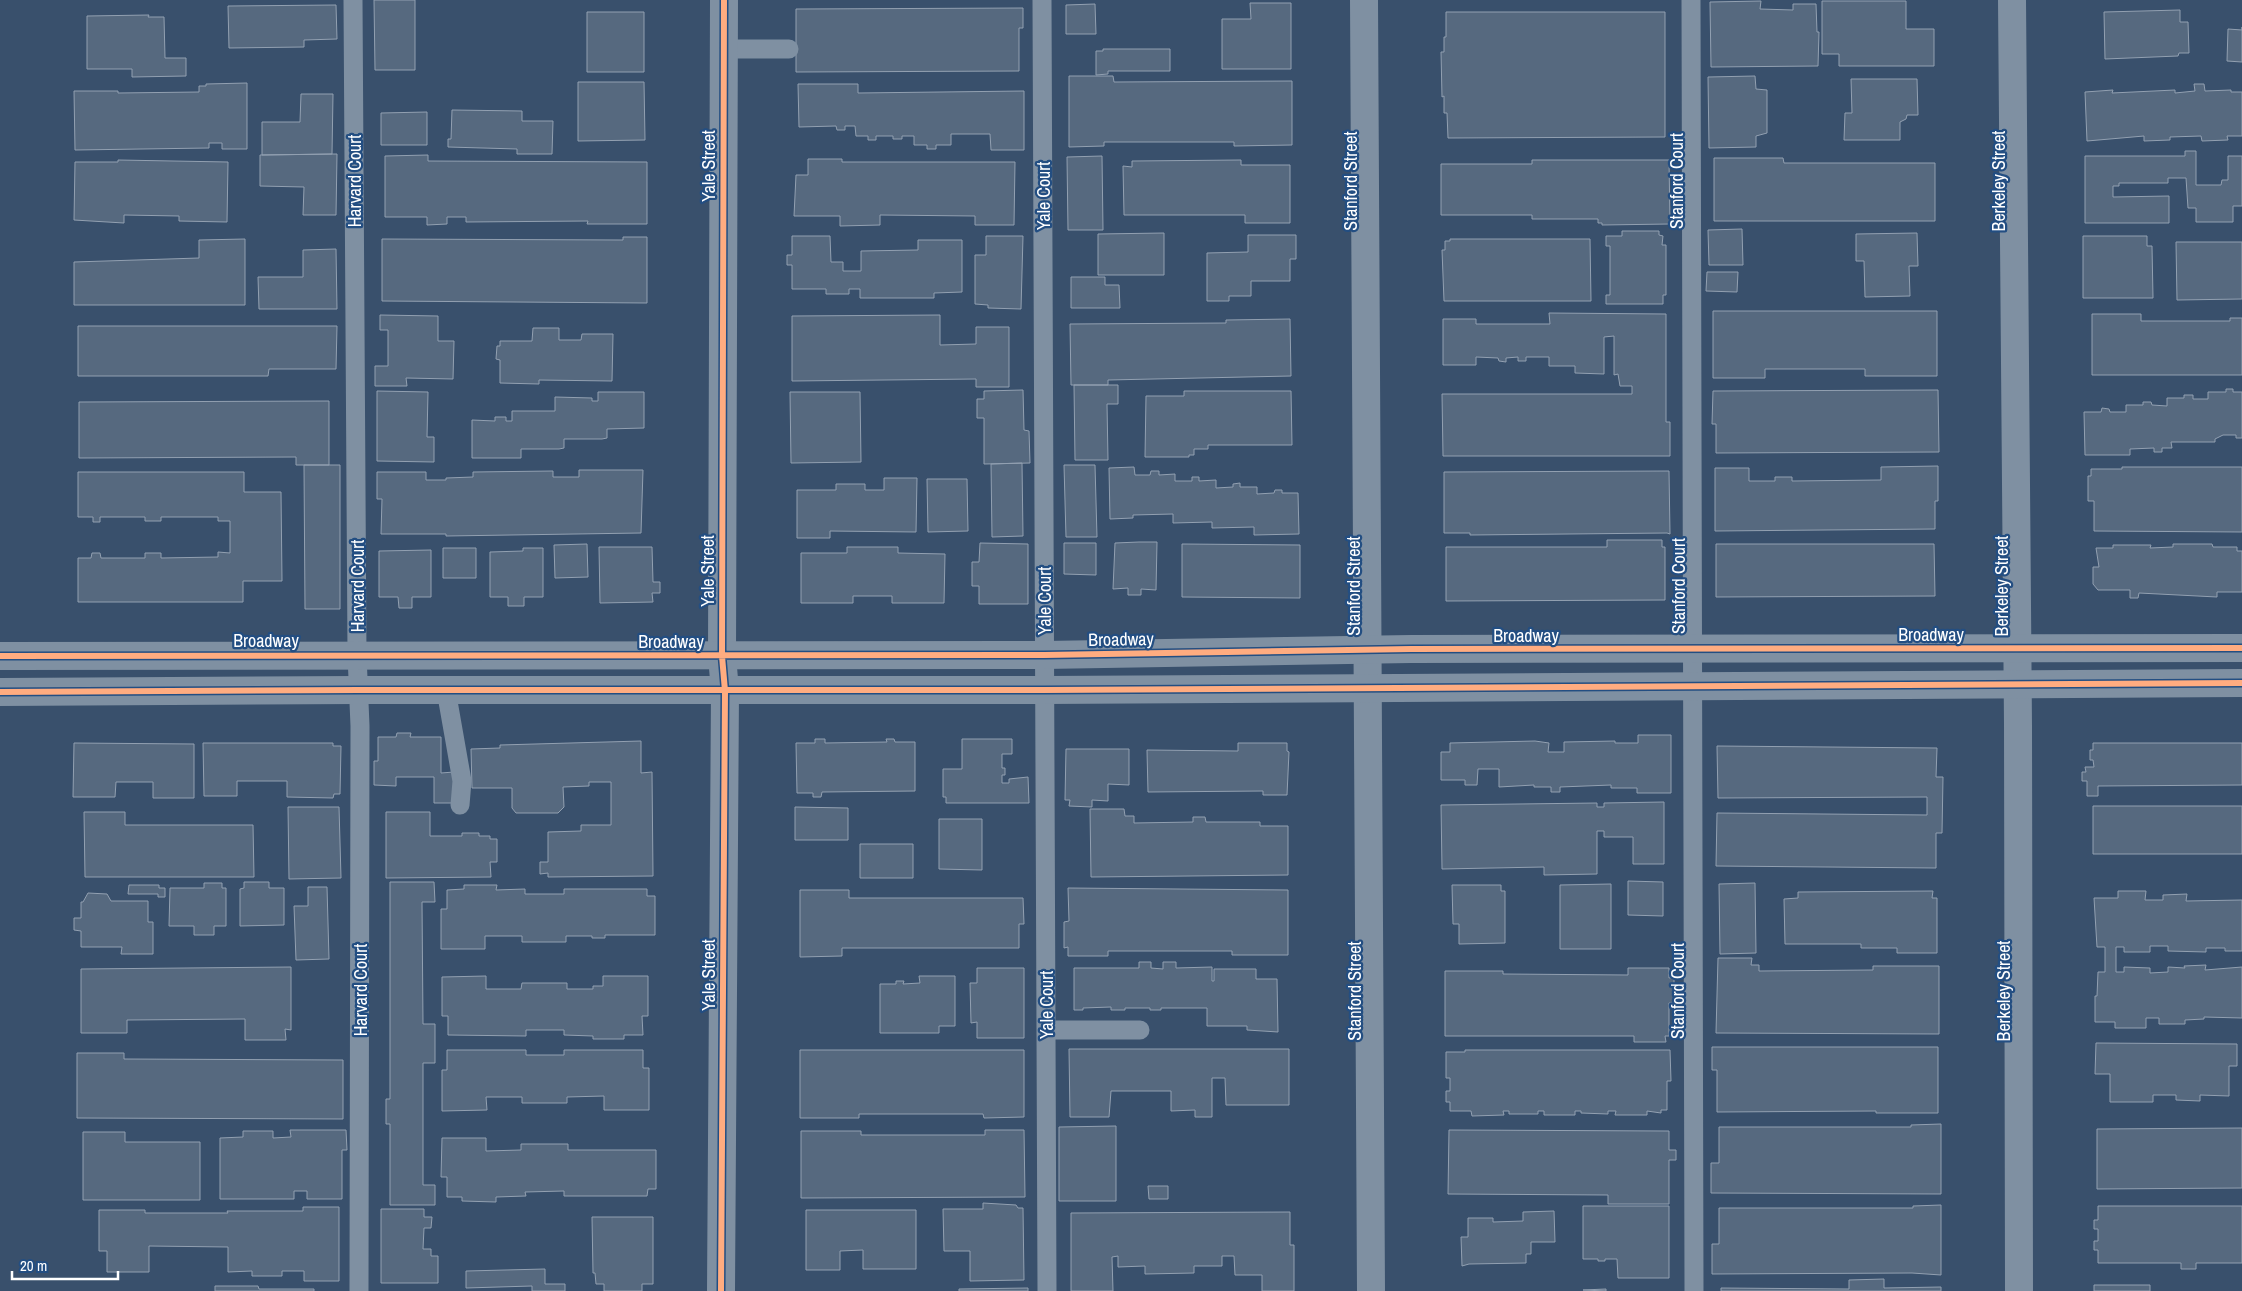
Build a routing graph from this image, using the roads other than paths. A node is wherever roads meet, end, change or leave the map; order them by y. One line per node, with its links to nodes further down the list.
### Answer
1 (353, 0): 13 (lane, Harvard Court)
2 (724, 0): 7 (street, Yale Street)
3 (1042, 0): 14 (lane, Yale Court)
4 (1364, 0): 11 (street, Stanford Street)
5 (1691, 0): 12 (lane, Stanford Court)
6 (2012, 0): 9 (street, Berkeley Street)
7 (724, 49): 8 (lane); 16 (street, Yale Street)
8 (789, 49)
9 (2016, 648): 10 (street, Broadway); 12 (street, Broadway); 17 (street, Berkeley Street)
10 (2242, 648)
11 (1368, 650): 12 (street, Broadway); 14 (street, Broadway); 20 (street, Stanford Street)
12 (1693, 650): 19 (lane, Stanford Court)
13 (357, 655): 15 (street, Broadway); 16 (street, Broadway); 21 (lane, Harvard Court)
14 (1044, 655): 16 (street, Broadway); 23 (lane, Yale Court)
15 (0, 656)
16 (722, 656): 24 (street, Yale Street)
17 (2017, 684): 18 (street); 19 (street); 34 (street, Berkeley Street)
18 (2242, 684)
19 (1691, 686): 20 (street); 33 (lane, Stanford Court)
20 (1367, 688): 23 (street); 32 (street, Stanford Street)
21 (359, 690): 22 (street); 25 (street); 29 (lane, Harvard Court)
22 (446, 690): 24 (street); 26 (lane)
23 (1044, 690): 24 (street); 27 (lane, Yale Court)
24 (725, 691): 30 (street, Yale Street)
25 (0, 692)
26 (460, 805)
27 (1046, 1030): 28 (lane); 31 (lane, Yale Court)
28 (1140, 1030)
29 (360, 1291)
30 (721, 1291)
31 (1047, 1291)
32 (1371, 1291)
33 (1694, 1291)
34 (2019, 1291)

